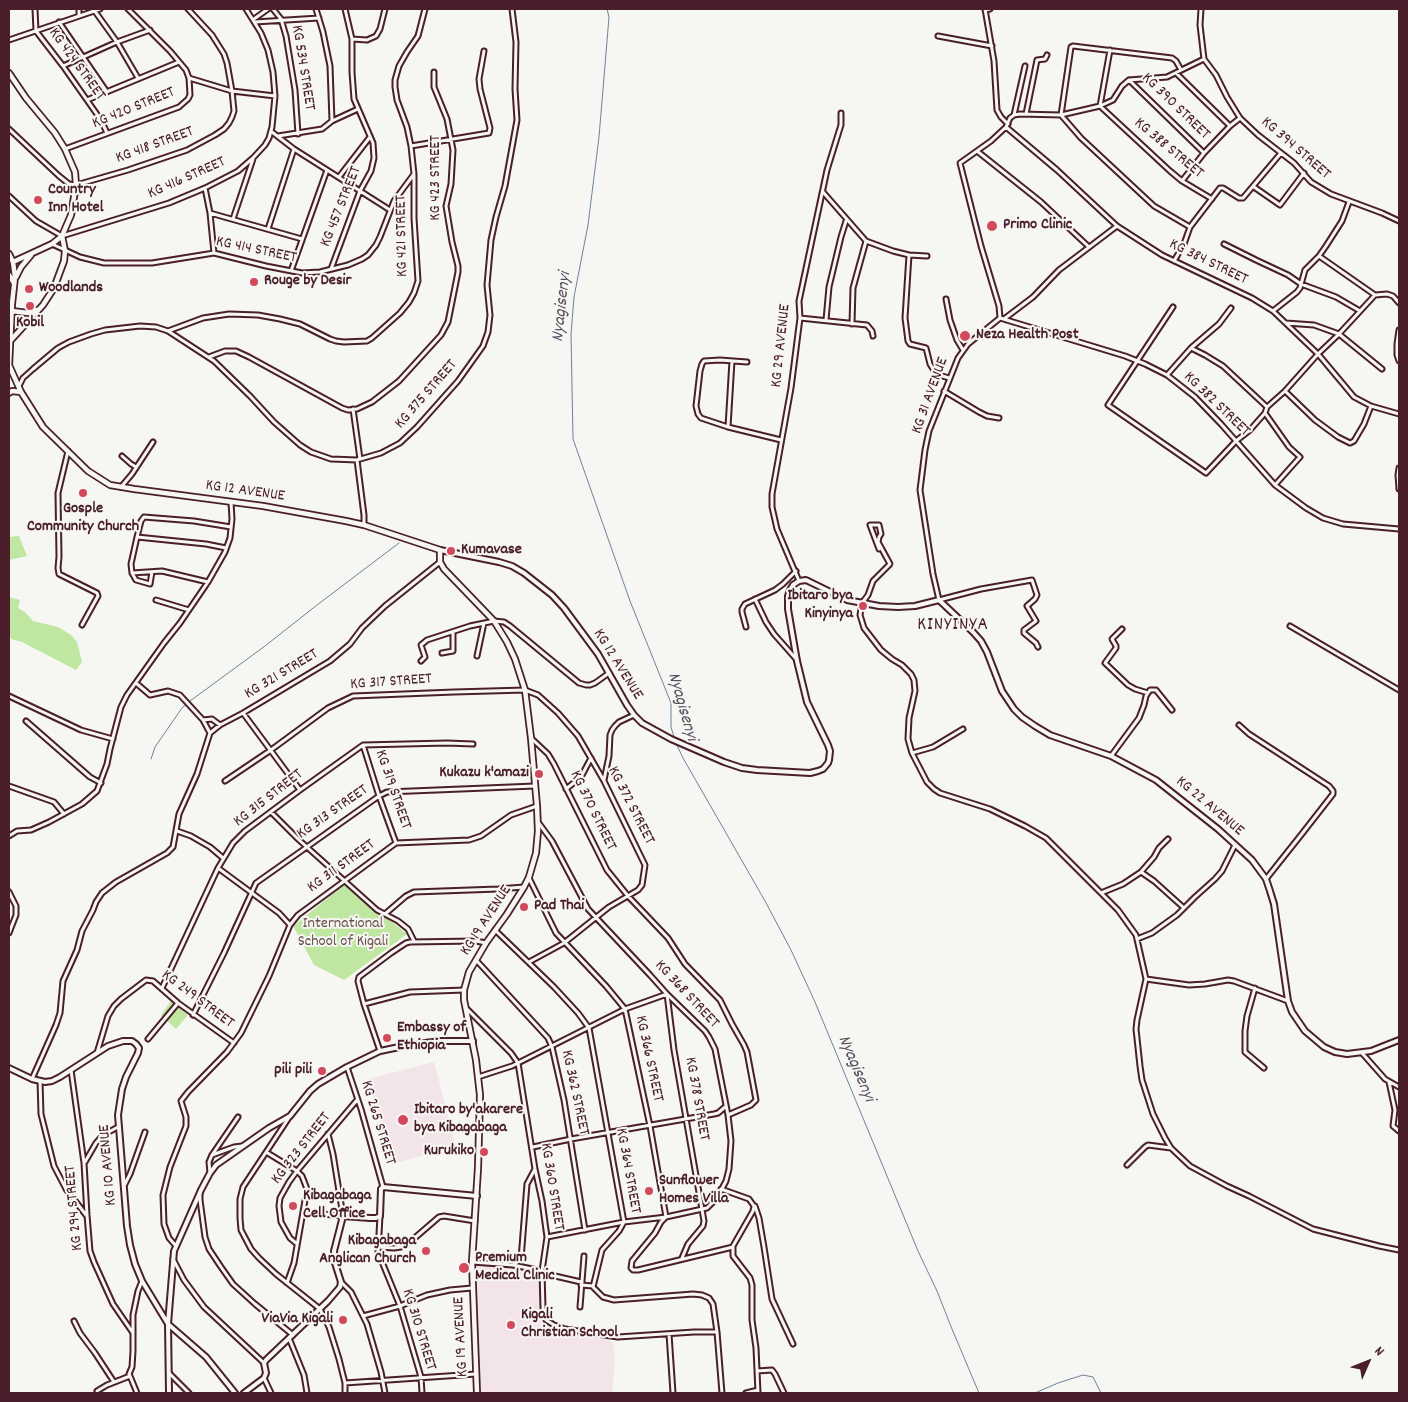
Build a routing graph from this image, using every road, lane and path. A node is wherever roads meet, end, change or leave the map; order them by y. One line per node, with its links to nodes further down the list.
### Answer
1 (35, 9): 24 (street, KG 424 STREET)
2 (79, 9): 18 (street)
3 (100, 9): 16 (street)
4 (128, 9): 23 (street, KG 420 STREET)
5 (188, 9): 45 (street, KG 418 STREET)
6 (246, 9): 21 (street, KG 416 STREET)
7 (268, 9): 21 (street)
8 (274, 9): 20 (street, KG 534 STREET)
9 (316, 9): 19 (street)
10 (345, 9): 26 (street, KG 457 STREET)
11 (385, 9): 26 (street)
12 (425, 9): 66 (street)
13 (512, 9): 164 (street, KG 375 STREET)
14 (990, 9): 17 (street)
15 (1201, 9): 34 (street)
16 (94, 10): 18 (street); 28 (street)
17 (985, 10): 29 (street)
18 (79, 15): 22 (street)
19 (319, 18): 20 (street); 56 (street)
20 (281, 19): 21 (street); 62 (street, KG 534 STREET)
21 (254, 20): 47 (street, KG 416 STREET)
22 (59, 22): 24 (street); 33 (street)
23 (150, 30): 28 (street); 35 (street, KG 420 STREET)
24 (36, 31): 27 (street); 36 (street, KG 424 STREET)
25 (938, 36): 29 (street)
26 (352, 39): 50 (street, KG 457 STREET)
27 (9, 40)
28 (117, 42): 33 (street); 42 (street)
29 (992, 46): 57 (street)
30 (1110, 50): 38 (street); 49 (street); 54 (street)
31 (484, 51): 65 (street)
32 (1047, 55): 52 (street)
33 (82, 57): 36 (street); 46 (street)
34 (1204, 59): 38 (street); 55 (street, KG 394 STREET)
35 (179, 62): 42 (street); 43 (street, KG 420 STREET)
36 (63, 66): 48 (street, KG 424 STREET)
37 (1025, 66): 53 (street)
38 (1181, 70): 41 (street)
39 (434, 72): 65 (street, KG 423 STREET)
40 (9, 73): 67 (main road)
41 (1176, 73): 44 (street); 58 (street)
42 (138, 78): 46 (street)
43 (189, 78): 45 (street); 61 (street, KG 420 STREET)
44 (1129, 80): 49 (street); 70 (street, KG 390 STREET)
45 (232, 91): 47 (street); 78 (street, KG 418 STREET)
46 (107, 92): 48 (street)
47 (275, 96): 60 (street, KG 416 STREET)
48 (87, 100): 61 (street, KG 424 STREET)
49 (1100, 106): 54 (street); 77 (street, KG 388 STREET)
50 (358, 109): 56 (street); 64 (street, KG 457 STREET)
51 (841, 113): 82 (street, KG 29 AVENUE)
52 (1026, 114): 53 (street); 54 (street)
53 (1014, 115): 57 (street)
54 (1061, 115): 92 (street)
55 (1240, 118): 58 (street); 71 (street, KG 394 STREET)
56 (332, 121): 62 (street)
57 (1007, 126): 69 (street); 91 (street, KG 384 STREET)
58 (1230, 126): 70 (street)
59 (9, 129): 78 (street)
60 (272, 132): 63 (street); 72 (street, KG 416 STREET)
61 (107, 133): 67 (street, KG 420 STREET)
62 (298, 134): 63 (street)
63 (277, 136): 68 (street)
64 (371, 136): 76 (street); 81 (street, KG 457 STREET)
65 (451, 140): 66 (street); 154 (street, KG 423 STREET)
66 (412, 146): 75 (street)
67 (65, 148): 78 (main road)
68 (294, 149): 73 (street); 93 (street)
69 (977, 151): 99 (street); 125 (street)
70 (1204, 152): 77 (street)
71 (1281, 153): 74 (street, KG 394 STREET); 79 (street)
72 (253, 158): 80 (street, KG 416 STREET); 88 (street)
73 (327, 170): 76 (street); 95 (street)
74 (1304, 173): 79 (street); 85 (street, KG 394 STREET)
75 (414, 174): 86 (street, KG 414 STREET); 130 (street, KG 421 STREET)
76 (339, 177): 81 (street)
77 (1182, 181): 84 (street, KG 388 STREET)
78 (76, 185): 94 (main road)
79 (1254, 187): 84 (street)
80 (206, 188): 87 (street); 94 (street, KG 416 STREET)
81 (360, 190): 86 (street); 109 (street, KG 457 STREET)
82 (823, 191): 89 (street); 124 (street, KG 29 AVENUE)
83 (9, 196): 94 (street)
84 (1212, 199): 92 (street, KG 388 STREET)
85 (1349, 202): 90 (street, KG 394 STREET); 106 (street)
86 (390, 210): 109 (street, KG 414 STREET)
87 (210, 213): 88 (street); 101 (street)
88 (232, 219): 93 (street)
89 (847, 220): 96 (street); 126 (street)
90 (1399, 221)
91 (1117, 226): 99 (street, KG 31 AVENUE); 107 (street, KG 384 STREET)
92 (1190, 227): 107 (street, KG 388 STREET)
93 (268, 229): 95 (street)
94 (62, 236): 97 (main road); 100 (main road)
95 (302, 239): 110 (street)
96 (866, 241): 104 (street); 128 (street)
97 (52, 244): 100 (street, KG 414 STREET); 103 (main road)
98 (1224, 244): 114 (street)
99 (1089, 247): 125 (street, KG 31 AVENUE)
100 (65, 251): 101 (street, KG 414 STREET); 120 (main road)
101 (214, 252): 110 (street, KG 414 STREET)
102 (9, 254): 108 (main road)
103 (32, 254): 108 (main road); 112 (main road)
104 (909, 255): 105 (street); 145 (street)
105 (927, 256)
106 (1319, 256): 114 (street); 115 (street)
107 (1174, 261): 122 (street, KG 384 STREET)
108 (13, 262): 112 (main road)
109 (331, 270): 110 (street, KG 414 STREET)
110 (291, 272)
111 (9, 275): 113 (main road)
112 (16, 277): 113 (main road)
113 (14, 283): 121 (main road)
114 (1301, 284): 122 (street); 123 (street)
115 (1376, 295): 117 (street); 123 (street)
116 (946, 299): 135 (street)
117 (1399, 302)
118 (1173, 307): 139 (street)
119 (1231, 308): 134 (street)
120 (39, 310): 121 (main road); 133 (main road)
121 (12, 311): 133 (main road)
122 (1273, 311): 127 (street, KG 384 STREET)
123 (1360, 312): 131 (street)
124 (800, 318): 126 (street); 159 (street, KG 29 AVENUE)
125 (1002, 319): 135 (street, KG 31 AVENUE); 139 (street, KG 382 STREET)
126 (826, 320): 128 (street)
127 (1286, 323): 131 (street); 136 (street, KG 384 STREET)
128 (852, 324): 132 (street)
129 (1399, 330): 140 (street)
130 (168, 331): 137 (street, KG 375 STREET); 148 (street, KG 375 STREET)
131 (1339, 334): 136 (street); 143 (street)
132 (873, 336)
133 (10, 341): 142 (main road)
134 (1191, 348): 144 (street); 153 (street)
135 (963, 350): 145 (street, KG 31 AVENUE)
136 (1318, 354): 150 (street); 152 (street, KG 384 STREET)
137 (208, 357): 154 (street); 164 (street, KG 375 STREET)
138 (732, 361): 141 (street); 158 (street); 158 (street)
139 (1138, 361): 144 (street, KG 382 STREET); 160 (street)
140 (1399, 361)
141 (747, 362)
142 (9, 367): 147 (main road, KG 12 AVENUE)
143 (1382, 369)
144 (1167, 375): 160 (street, KG 382 STREET)
145 (949, 378): 149 (street, KG 31 AVENUE)
146 (9, 379): 147 (main road)
147 (15, 380): 148 (main road, KG 12 AVENUE)
148 (19, 389): 151 (main road); 162 (main road, KG 12 AVENUE)
149 (944, 391): 157 (street); 186 (street, KG 31 AVENUE)
150 (1286, 391): 152 (street); 153 (street)
151 (9, 393)
152 (1371, 406): 156 (street, KG 384 STREET)
153 (1267, 407): 155 (street)
154 (353, 409): 164 (street)
155 (1265, 413): 160 (street); 167 (street)
156 (1399, 414)
157 (999, 418)
158 (728, 427): 159 (street)
159 (781, 440): 179 (street, KG 29 AVENUE)
160 (1236, 441): 167 (street, KG 382 STREET)
161 (153, 442): 165 (street)
162 (68, 451): 168 (main road, KG 12 AVENUE); 191 (street)
163 (122, 456): 165 (street)
164 (359, 459): 171 (street)
165 (136, 467): 168 (street)
166 (1399, 468): 169 (street)
167 (1275, 485): 173 (street, KG 382 STREET)
168 (121, 487): 170 (main road, KG 12 AVENUE)
169 (1399, 489)
170 (231, 502): 171 (main road, KG 12 AVENUE); 172 (street)
171 (364, 525): 177 (main road, KG 12 AVENUE)
172 (231, 527): 174 (street); 175 (street)
173 (1399, 529)
174 (137, 537): 175 (street); 181 (street)
175 (226, 548): 183 (street)
176 (880, 549): 187 (street)
177 (440, 550): 178 (main road); 201 (street, KG 12 AVENUE)
178 (440, 562): 189 (main road, KG 19 AVENUE); 208 (street, KG 321 STREET)
179 (796, 571): 182 (street, KG 29 AVENUE); 184 (street)
180 (152, 572): 181 (street); 181 (street); 183 (street)
181 (132, 573)
182 (799, 580): 187 (street); 200 (street, KG 12 AVENUE)
183 (208, 582): 188 (street)
184 (755, 599): 193 (street); 200 (street)
185 (156, 600): 188 (street)
186 (939, 600): 187 (street); 196 (street); 222 (street, KG 22 AVENUE)
187 (862, 604): 221 (street)
188 (189, 610): 202 (street)
189 (494, 621): 190 (street); 201 (street); 203 (main road, KG 19 AVENUE)
190 (484, 623): 195 (street); 198 (street)
191 (82, 625)
192 (1290, 626): 204 (street)
193 (746, 627)
194 (1122, 629): 205 (street)
195 (453, 632): 197 (street); 199 (street)
196 (1038, 647)
197 (442, 653)
198 (477, 656)
199 (421, 660)
200 (797, 661): 209 (street, KG 12 AVENUE)
201 (609, 673): 209 (street, KG 12 AVENUE)
202 (136, 683): 210 (street); 217 (street)
203 (525, 690): 216 (main road, KG 19 AVENUE); 220 (street, KG 317 STREET); 223 (street, KG 372 STREET)
204 (1399, 690)
205 (1148, 693): 207 (street); 222 (street)
206 (9, 696): 217 (street)
207 (1172, 710)
208 (243, 713): 212 (street, KG 321 STREET); 220 (street)
209 (634, 715): 224 (street)
210 (203, 720): 212 (street); 215 (street)
211 (26, 722): 226 (street)
212 (220, 725): 215 (street, KG 321 STREET)
213 (1239, 725): 246 (street)
214 (963, 729): 221 (street)
215 (210, 733): 236 (street)
216 (531, 738): 228 (main road, KG 19 AVENUE); 229 (street, KG 370 STREET)
217 (113, 739): 226 (street)
218 (473, 744): 219 (street)
219 (364, 745): 230 (street, KG 315 STREET); 231 (street, KG 319 STREET)
220 (271, 750): 225 (street, KG 317 STREET); 230 (street)
221 (912, 753): 251 (street)
222 (1111, 756): 240 (street, KG 22 AVENUE)
223 (591, 757): 224 (street, KG 372 STREET); 229 (street)
224 (604, 781): 252 (street, KG 372 STREET)
225 (225, 782)
226 (101, 783): 234 (street)
227 (9, 786): 234 (street)
228 (535, 786): 231 (street, KG 313 STREET); 232 (main road, KG 19 AVENUE)
229 (566, 789): 252 (street, KG 370 STREET)
230 (300, 790): 233 (street, KG 315 STREET)
231 (379, 796): 239 (street, KG 319 STREET); 241 (street, KG 313 STREET)
232 (537, 806): 235 (main road, KG 19 AVENUE); 239 (street, KG 311 STREET)
233 (270, 812): 241 (street); 242 (street, KG 315 STREET)
234 (64, 814): 237 (street)
235 (538, 822): 245 (main road, KG 19 AVENUE); 255 (street, KG 368 STREET)
236 (177, 831): 242 (street); 291 (street)
237 (9, 836)
238 (1168, 839): 244 (street)
239 (396, 843): 247 (street, KG 311 STREET)
240 (1235, 845): 246 (street, KG 22 AVENUE); 253 (street)
241 (307, 847): 247 (street); 250 (street, KG 313 STREET)
242 (223, 858): 243 (street, KG 315 STREET)
243 (218, 868): 250 (street); 266 (street, KG 315 STREET)
244 (1140, 872): 251 (street); 253 (street)
245 (529, 877): 248 (main road, KG 19 AVENUE); 262 (street, KG 366 STREET)
246 (1266, 879): 270 (street, KG 22 AVENUE)
247 (346, 881): 254 (street); 256 (street, KG 311 STREET)
248 (524, 887): 254 (street); 257 (main road, KG 19 AVENUE)
249 (9, 892): 258 (street)
250 (251, 892): 256 (street); 275 (street, KG 313 STREET)
251 (1101, 893): 259 (street)
252 (628, 896): 255 (street, KG 372 STREET); 297 (street, KG 370 STREET)
253 (1184, 908): 259 (street)
254 (385, 915): 260 (street)
255 (596, 919): 262 (street, KG 372 STREET); 269 (street, KG 368 STREET)
256 (290, 925): 280 (street, KG 311 STREET)
257 (496, 930): 261 (main road, KG 19 AVENUE); 264 (street, KG 364 STREET)
258 (9, 933)
259 (1137, 939): 265 (street)
260 (414, 941): 261 (street); 272 (street)
261 (486, 943): 263 (main road, KG 19 AVENUE)
262 (564, 943): 264 (street, KG 372 STREET); 274 (street, KG 366 STREET)
263 (476, 960): 268 (main road, KG 19 AVENUE); 281 (street, KG 362 STREET)
264 (529, 962): 276 (street, KG 364 STREET)
265 (1146, 979): 267 (street); 310 (street)
266 (162, 988): 271 (street, KG 249 STREET); 284 (street, KG 249 STREET)
267 (1254, 988): 270 (street); 288 (street)
268 (464, 990): 272 (street); 273 (main road, KG 19 AVENUE)
269 (667, 994): 274 (street); 296 (street, KG 368 STREET); 300 (street, KG 378 STREET)
270 (1288, 1001): 283 (street, KG 22 AVENUE)
271 (178, 1003): 275 (street, KG 249 STREET); 277 (street)
272 (364, 1004): 282 (street)
273 (466, 1007): 279 (main road, KG 19 AVENUE); 285 (street, KG 360 STREET)
274 (625, 1009): 276 (street); 301 (street, KG 366 STREET)
275 (193, 1015): 280 (street, KG 249 STREET)
276 (590, 1028): 281 (street); 305 (street, KG 364 STREET)
277 (148, 1039)
278 (1399, 1040): 283 (street, KG 22 AVENUE)
279 (473, 1041): 282 (street); 290 (main road, KG 19 AVENUE)
280 (234, 1043): 335 (street, KG 311 STREET)
281 (552, 1047): 285 (street); 307 (street, KG 362 STREET)
282 (380, 1051): 286 (street)
283 (1362, 1052): 293 (street)
284 (97, 1053): 289 (street, KG 10 AVENUE); 302 (street, KG 10 AVENUE)
285 (518, 1063): 290 (street); 309 (street, KG 360 STREET)
286 (346, 1067): 295 (street, KG 265 STREET); 298 (street)
287 (9, 1068): 291 (street, KG 10 AVENUE)
288 (1264, 1068)
289 (71, 1070): 292 (street, KG 10 AVENUE); 313 (street, KG 294 STREET)
290 (478, 1077): 322 (main road, KG 19 AVENUE)
291 (32, 1079): 292 (street, KG 10 AVENUE)
292 (40, 1081): 326 (street)
293 (1389, 1082): 294 (street); 303 (street)
294 (1399, 1087)
295 (357, 1100): 306 (street, KG 323 STREET); 319 (street, KG 265 STREET)
296 (725, 1107): 297 (street, KG 368 STREET); 300 (street)
297 (728, 1115): 320 (street, KG 368 STREET)
298 (290, 1116): 308 (street); 311 (street)
299 (238, 1117): 312 (street)
300 (687, 1119): 301 (street); 324 (street, KG 378 STREET)
301 (650, 1126): 305 (street); 329 (street, KG 366 STREET)
302 (118, 1127): 313 (street); 318 (street, KG 10 AVENUE)
303 (1399, 1131)
304 (144, 1132): 318 (street)
305 (608, 1133): 307 (street); 331 (street, KG 364 STREET)
306 (328, 1134): 316 (street, KG 323 STREET); 327 (street)
307 (571, 1139): 309 (street); 332 (street, KG 362 STREET)
308 (243, 1146): 312 (street); 317 (street)
309 (533, 1147): 315 (street, KG 360 STREET)
310 (1171, 1148): 314 (street); 338 (street)
311 (266, 1152): 316 (street); 347 (street)
312 (212, 1155): 317 (street)
313 (84, 1163): 326 (street, KG 294 STREET)
314 (1127, 1165)
315 (535, 1169): 333 (street, KG 360 STREET); 343 (street)
316 (297, 1171): 325 (street); 334 (street, KG 323 STREET)
317 (210, 1173): 321 (street)
318 (124, 1184): 345 (street, KG 10 AVENUE)
319 (383, 1187): 322 (street); 328 (street)
320 (721, 1189): 323 (street); 324 (street, KG 368 STREET)
321 (201, 1190): 335 (street); 360 (street)
322 (477, 1196): 330 (main road, KG 19 AVENUE)
323 (754, 1206): 337 (street); 361 (street)
324 (702, 1209): 329 (street); 341 (street, KG 378 STREET)
325 (303, 1212): 327 (street); 334 (street)
326 (87, 1215): 358 (street, KG 294 STREET)
327 (342, 1216): 328 (street); 346 (street)
328 (380, 1216): 336 (street, KG 310 STREET)
329 (666, 1217): 331 (street); 341 (street)
330 (475, 1221): 336 (street); 342 (main road, KG 19 AVENUE)
331 (624, 1222): 332 (street); 349 (street, KG 364 STREET)
332 (585, 1230): 333 (street)
333 (547, 1237): 344 (street, KG 360 STREET)
334 (296, 1243): 347 (street)
335 (176, 1246): 340 (street)
336 (377, 1247): 351 (street, KG 310 STREET)
337 (733, 1247): 341 (street); 363 (street)
338 (1399, 1250)
339 (584, 1256): 348 (street)
340 (174, 1259): 356 (street); 362 (street)
341 (682, 1259)
342 (472, 1262): 343 (street); 350 (main road, KG 19 AVENUE)
343 (513, 1265): 344 (street)
344 (542, 1272): 348 (street); 359 (street, KG 360 STREET)
345 (142, 1281): 356 (street, KG 10 AVENUE); 358 (street)
346 (341, 1282): 353 (street); 354 (street)
347 (287, 1283): 353 (street)
348 (581, 1283): 349 (street); 352 (street)
349 (593, 1286): 357 (street)
350 (472, 1288): 351 (street); 365 (main road, KG 19 AVENUE)
351 (400, 1306): 354 (street); 367 (street, KG 310 STREET)
352 (580, 1307)
353 (320, 1309): 360 (street); 371 (street)
354 (363, 1316): 369 (street)
355 (74, 1321): 370 (street)
356 (168, 1324): 364 (street); 378 (street, KG 10 AVENUE)
357 (718, 1332): 359 (street, KG 360 STREET); 386 (street)
358 (133, 1333): 366 (street)
359 (669, 1334): 385 (street)
360 (291, 1337): 362 (street); 381 (street)
361 (793, 1344)
362 (264, 1363): 368 (street)
363 (757, 1371): 374 (street); 388 (street)
364 (169, 1373): 376 (street); 377 (street)
365 (476, 1374): 367 (street); 384 (main road, KG 19 AVENUE)
366 (130, 1376): 370 (street); 375 (street)
367 (421, 1377): 369 (street); 383 (street, KG 310 STREET)
368 (264, 1378): 379 (street); 380 (street)
369 (382, 1380): 371 (street); 382 (street)
370 (114, 1382): 372 (street)
371 (345, 1383): 373 (street)
372 (97, 1391)
373 (344, 1392)
374 (758, 1392): 387 (street)
375 (137, 1393)
376 (169, 1393)
377 (188, 1393)
378 (235, 1393)
379 (244, 1393)
380 (271, 1393)
381 (307, 1393)
382 (385, 1393)
383 (422, 1393)
384 (477, 1393)
385 (673, 1393)
386 (722, 1393)
387 (746, 1393)
388 (784, 1393)

